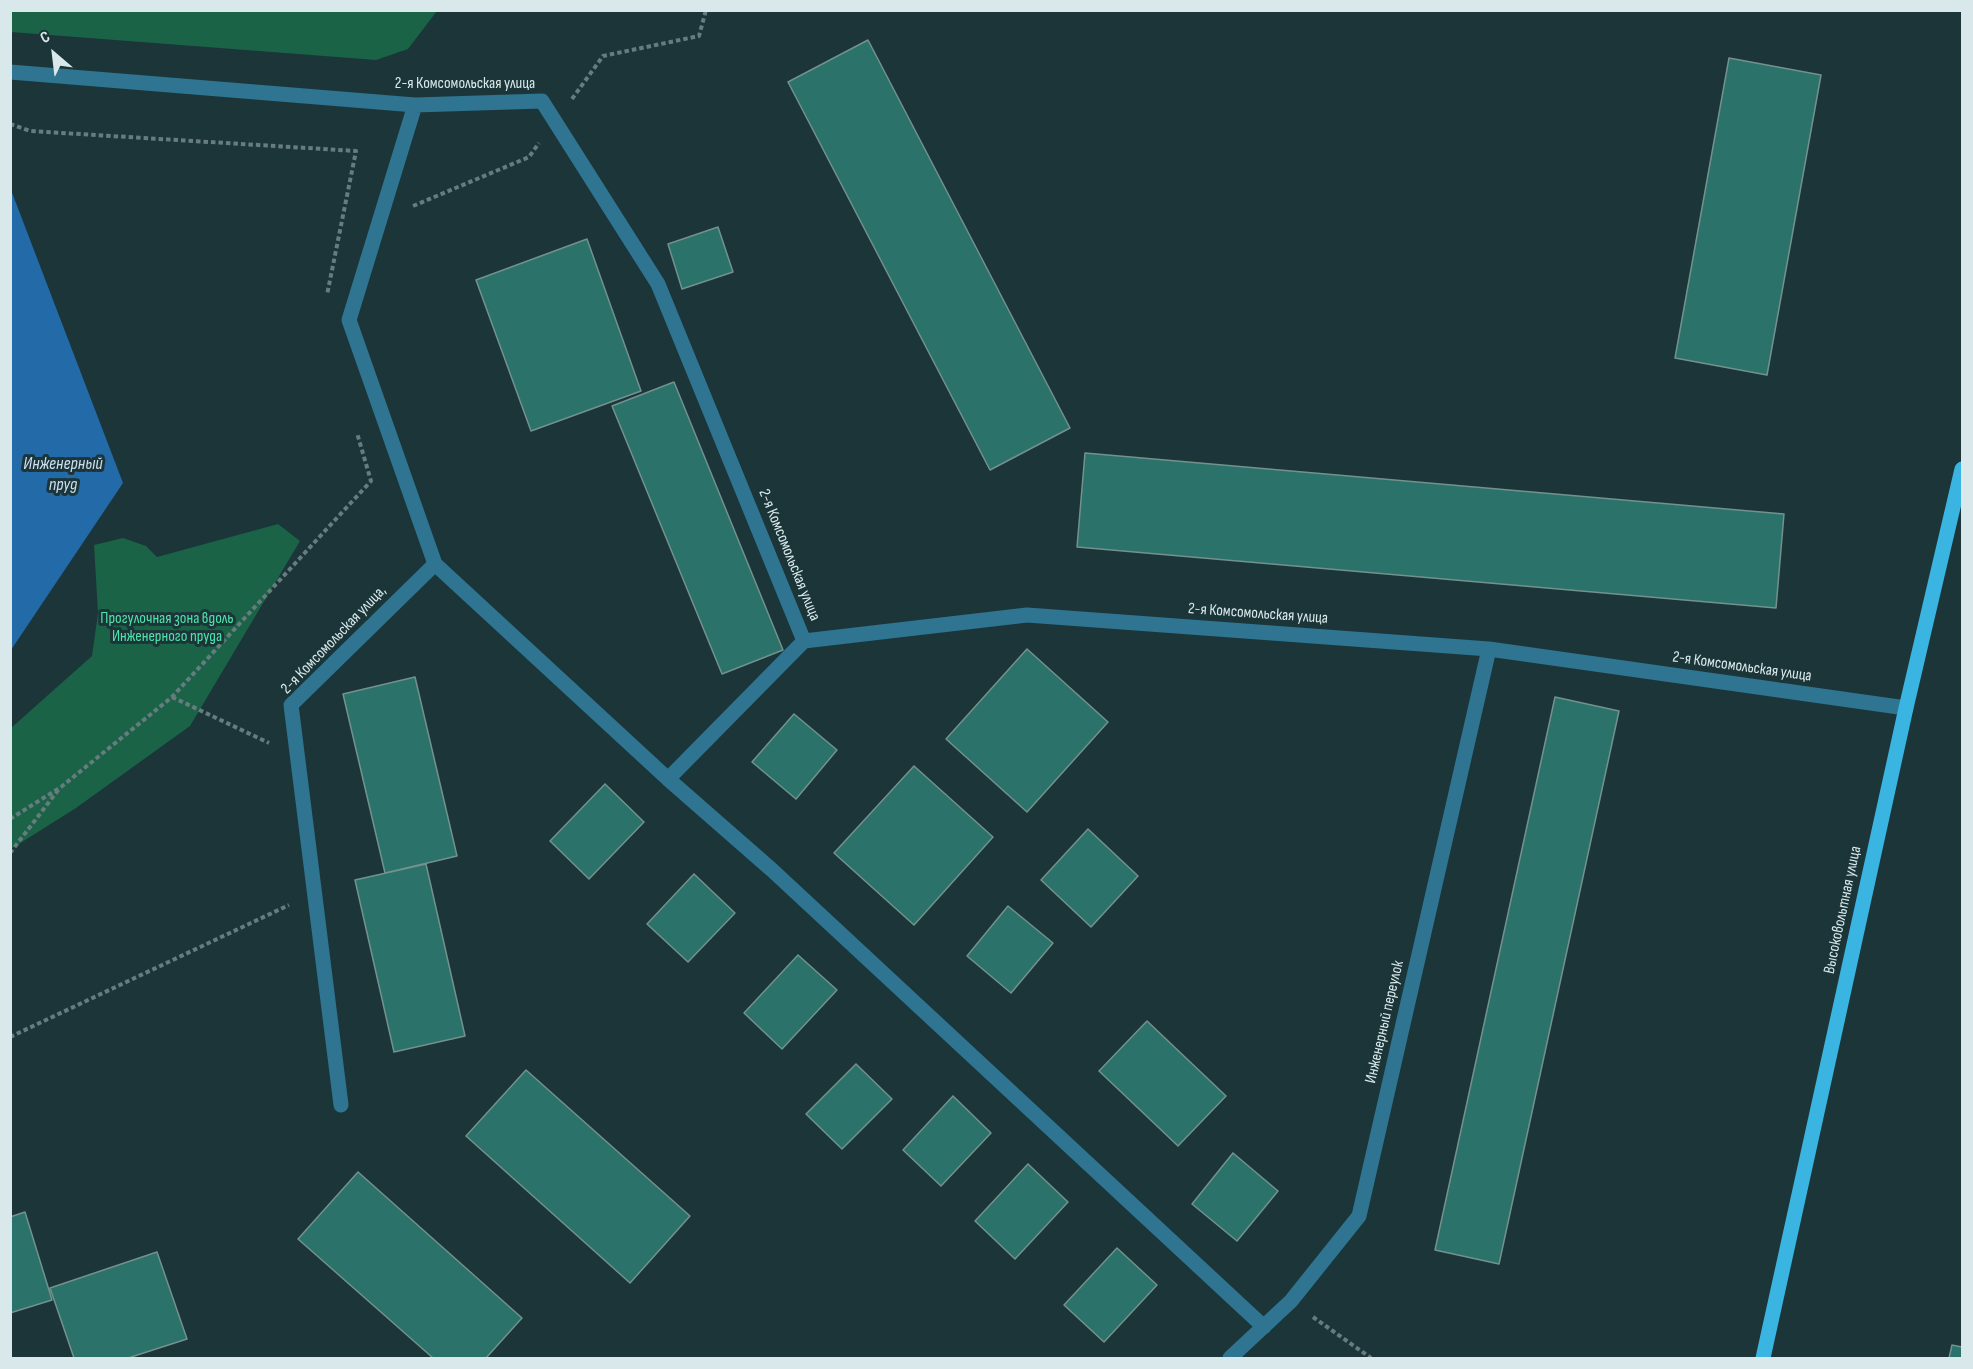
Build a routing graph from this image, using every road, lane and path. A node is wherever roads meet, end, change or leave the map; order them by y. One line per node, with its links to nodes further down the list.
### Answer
1 (10, 72): 2 (street, 2-я Комсомольская улица)
2 (415, 105): 7 (street); 8 (street, 2-я Комсомольская улица)
3 (10, 124): 4 (path)
4 (328, 302)
5 (356, 428): 10 (path)
6 (1962, 469): 11 (main road, Высоковольтная улица)
7 (435, 564): 12 (street, 2-я Комсомольская улица,); 13 (street)
8 (804, 641): 9 (street, 2-я Комсомольская улица); 13 (street)
9 (1489, 649): 11 (street, 2-я Комсомольская улица); 20 (street, Инженерный переулок)
10 (172, 697): 12 (path); 14 (path)
11 (1906, 708): 24 (main road, Высоковольтная улица)
12 (297, 757): 17 (street, 2-я Комсомольская улица,)
13 (668, 779): 21 (street)
14 (61, 787): 15 (path); 16 (path)
15 (10, 819)
16 (10, 853)
17 (314, 892): 18 (path); 19 (street, 2-я Комсомольская улица,)
18 (10, 1037)
19 (341, 1106)
20 (1291, 1301): 21 (street, Инженерный переулок); 23 (path)
21 (1264, 1327): 22 (street, Инженерный переулок)
22 (1230, 1359)
23 (1371, 1359)
24 (1763, 1359)

